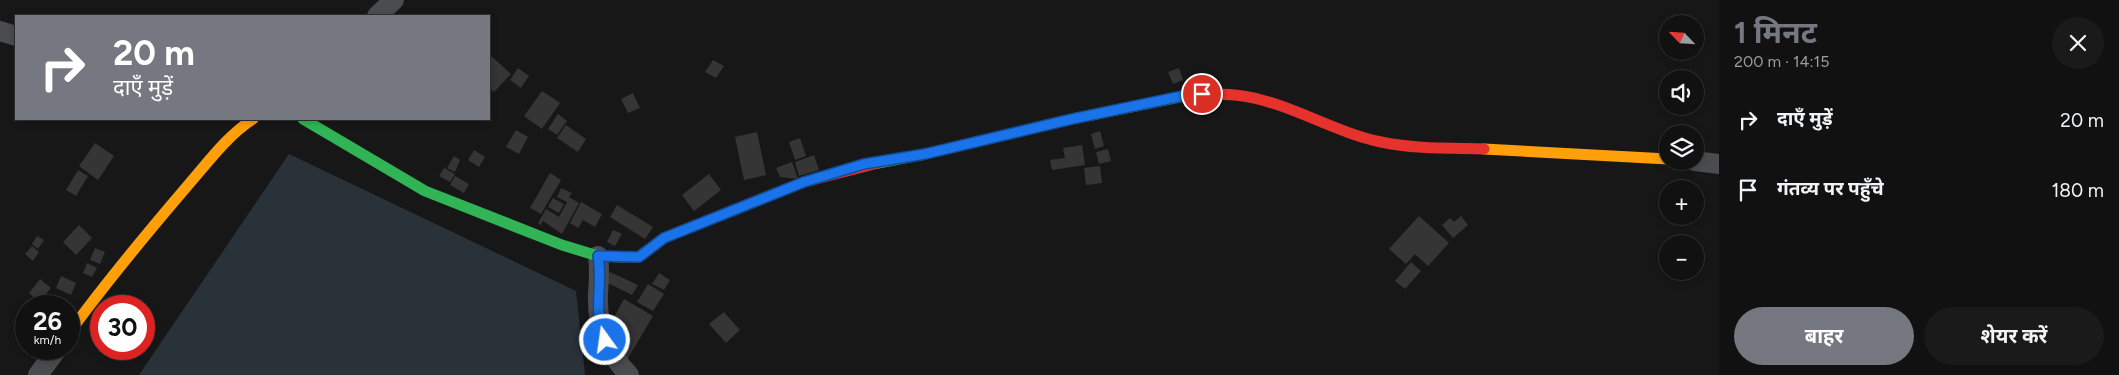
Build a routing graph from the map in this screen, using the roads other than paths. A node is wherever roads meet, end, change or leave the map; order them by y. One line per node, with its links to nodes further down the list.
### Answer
1 (394, 0): 2 (street)
2 (379, 15)
3 (0, 31): 4 (street)
4 (15, 36)
5 (251, 120): 11 (street)
6 (306, 120): 10 (street)
7 (1659, 158): 10 (street)
8 (1704, 162): 9 (street)
9 (1719, 164)
10 (598, 256): 14 (street)
11 (80, 319)
12 (49, 360): 13 (street)
13 (38, 375)
14 (628, 375)

